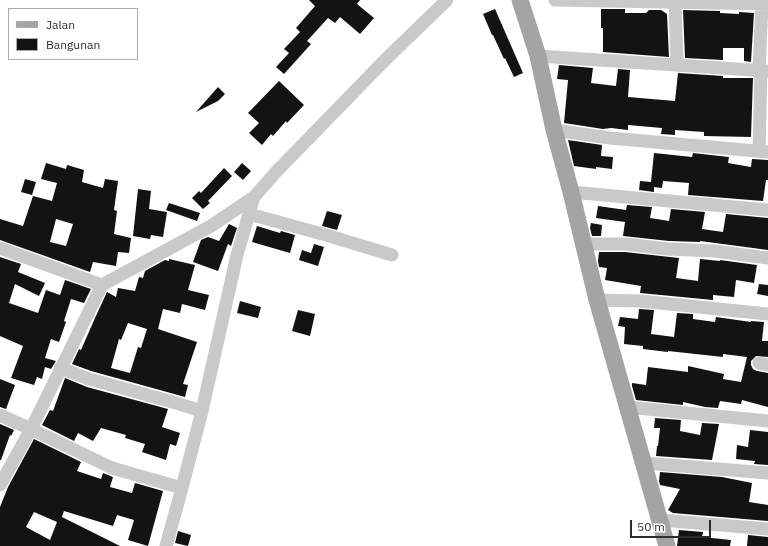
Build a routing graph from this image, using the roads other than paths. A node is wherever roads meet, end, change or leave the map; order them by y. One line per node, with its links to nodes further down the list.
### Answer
1 (447, 0): 12 (street)
2 (520, 0): 6 (main road)
3 (555, 0): 4 (street)
4 (675, 2): 5 (street); 7 (street)
5 (765, 4): 8 (street)
6 (538, 56): 7 (street); 9 (main road)
7 (677, 64): 8 (street)
8 (763, 71): 10 (street)
9 (554, 130): 10 (street); 11 (main road)
10 (764, 152)
11 (571, 192): 13 (street); 15 (main road)
12 (254, 197): 14 (street); 19 (street)
13 (768, 210)
14 (249, 214): 17 (street); 24 (street)
15 (584, 244): 18 (street); 20 (main road)
16 (0, 248): 19 (street)
17 (392, 255)
18 (768, 258)
19 (102, 285): 22 (street)
20 (597, 300): 21 (street); 23 (main road)
21 (768, 314)
22 (60, 368): 24 (street); 27 (street)
23 (627, 407): 26 (street); 28 (main road)
24 (202, 411): 31 (street)
25 (0, 415): 27 (street)
26 (768, 421)
27 (31, 429): 30 (street); 31 (street)
28 (644, 463): 29 (street); 32 (main road)
29 (768, 473)
30 (0, 485)
31 (182, 488): 34 (street)
32 (660, 520): 33 (street); 35 (main road)
33 (768, 529)
34 (166, 546)
35 (667, 546)

